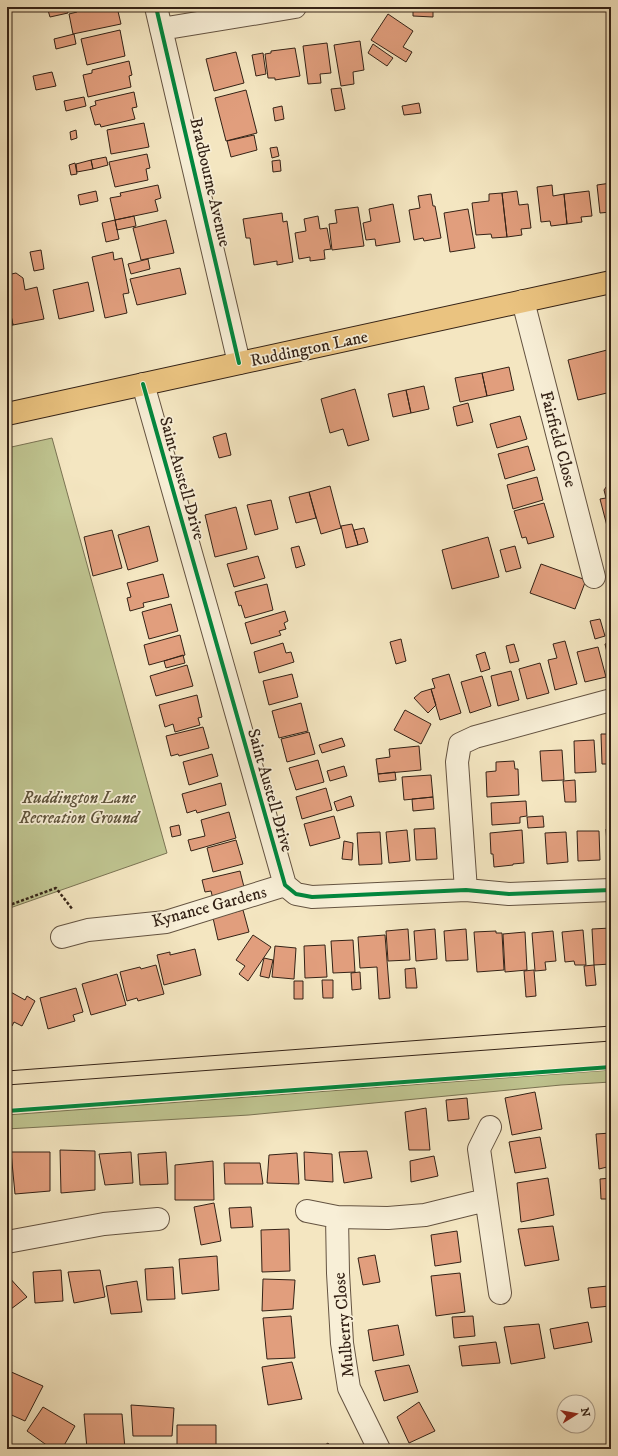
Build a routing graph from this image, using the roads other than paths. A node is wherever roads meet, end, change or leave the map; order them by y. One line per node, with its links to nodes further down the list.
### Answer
1 (156, 7): 3 (street, Bradbourne Avenue)
2 (295, 7): 3 (street)
3 (162, 29): 6 (street, Bradbourne Avenue)
4 (611, 282): 5 (main road, Ruddington Lane)
5 (523, 301): 6 (main road, Ruddington Lane); 9 (street, Fairfield Close)
6 (239, 363): 7 (main road, Ruddington Lane)
7 (143, 384): 8 (main road, Ruddington Lane); 11 (street, Saint Austell Drive)
8 (7, 414)
9 (594, 577)
10 (611, 700): 12 (street)
11 (285, 885): 12 (street); 14 (street, Kynance Gardens)
12 (466, 890): 13 (street)
13 (611, 890)
14 (62, 937)
15 (490, 1127): 16 (street)
16 (486, 1200): 18 (street); 21 (street)
17 (307, 1211): 18 (street)
18 (338, 1217): 22 (street, Mulberry Close)
19 (158, 1219): 20 (street)
20 (7, 1242)
21 (500, 1293)
22 (379, 1449)

